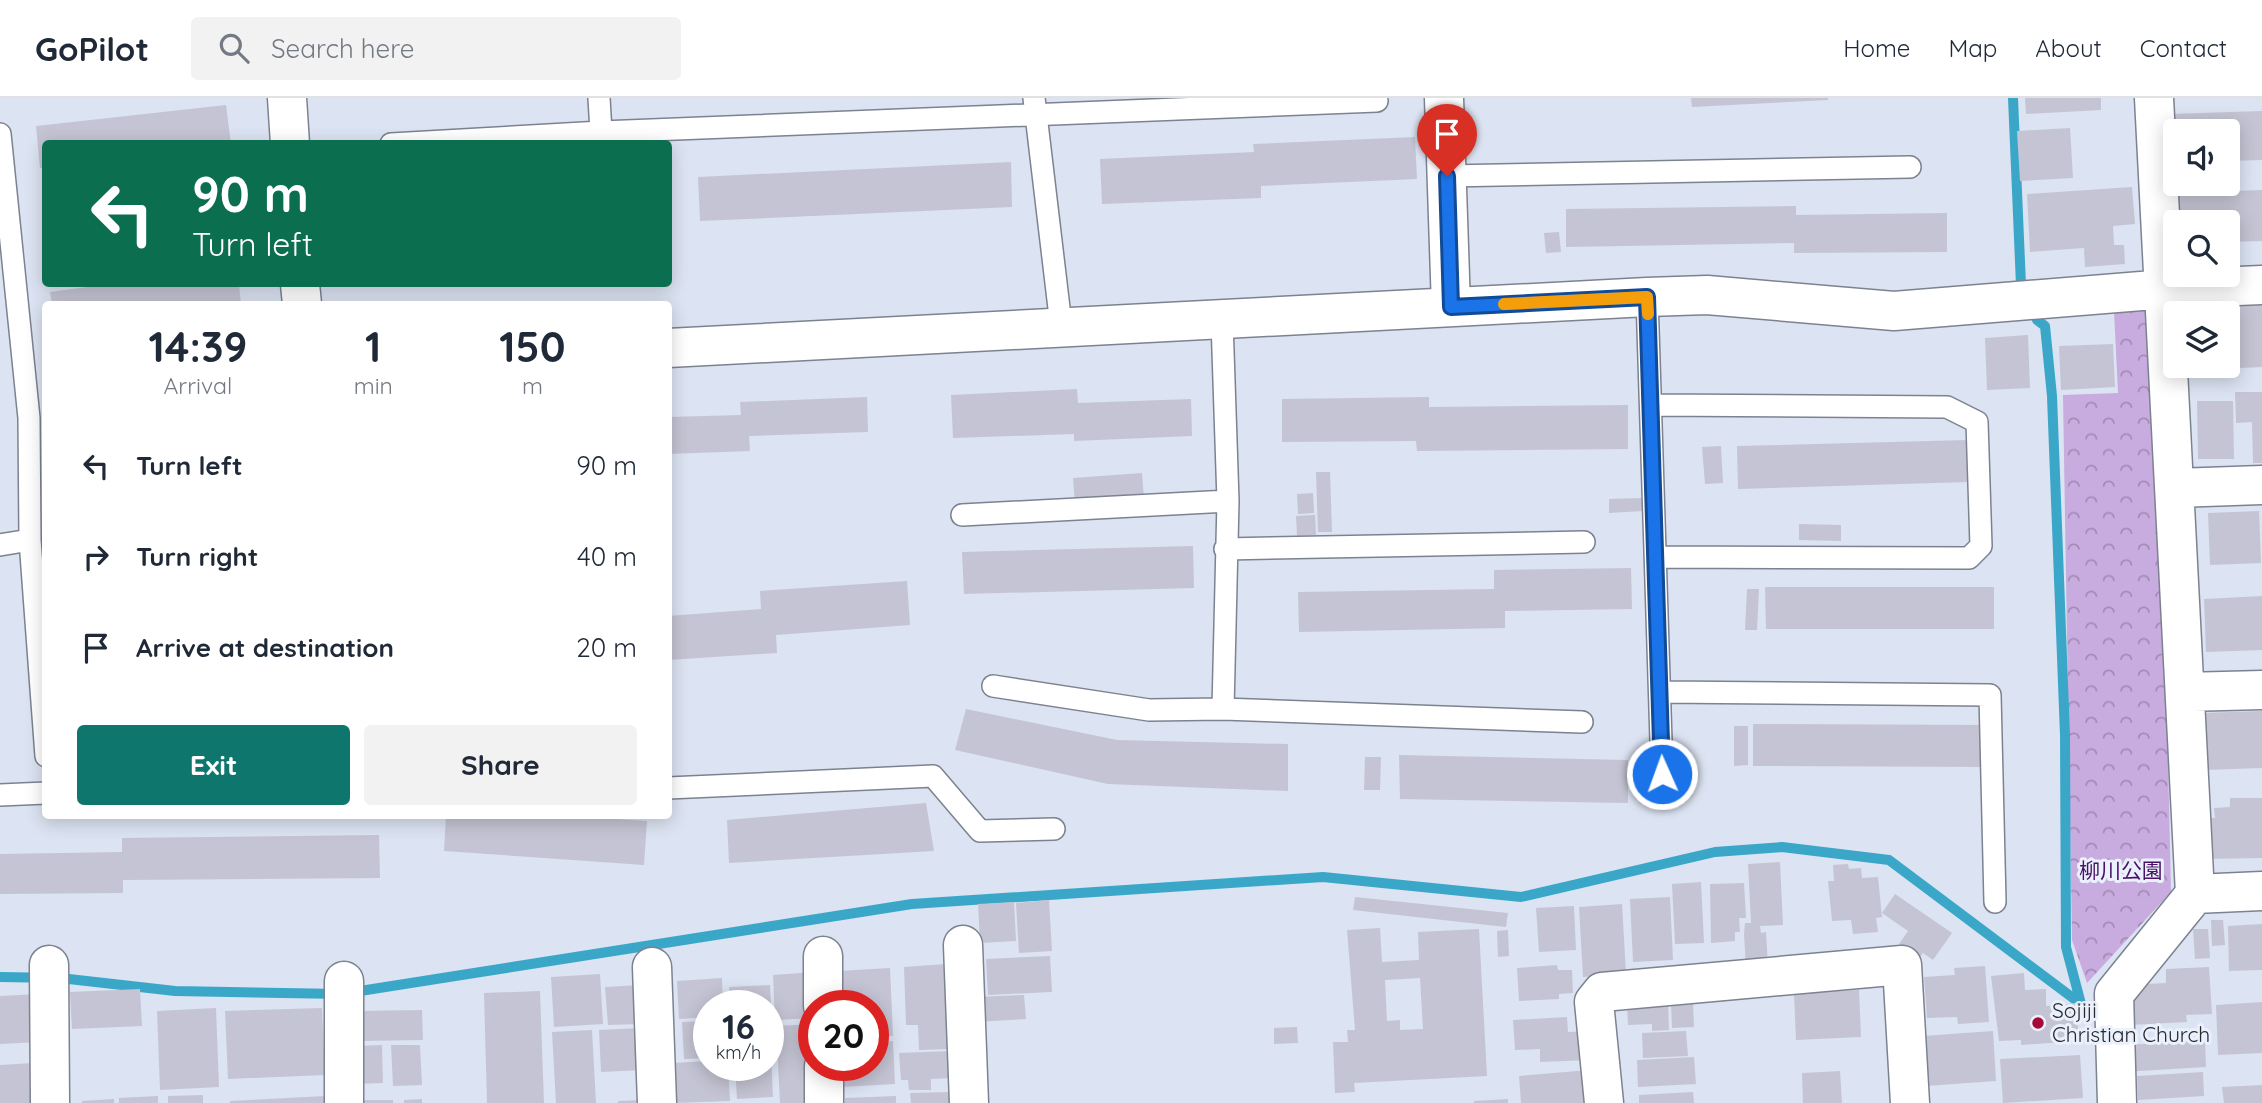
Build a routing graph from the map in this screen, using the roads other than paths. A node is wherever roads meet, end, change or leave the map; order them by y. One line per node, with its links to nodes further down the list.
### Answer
1 (287, 98): 9 (street)
2 (599, 98): 7 (lane)
3 (1444, 98): 12 (street)
4 (2154, 98): 14 (street)
5 (1377, 102): 6 (lane)
6 (1035, 107): 7 (lane); 18 (lane)
7 (601, 132): 10 (lane)
8 (0, 134): 21 (lane)
9 (290, 140)
10 (461, 140)
11 (1910, 167): 12 (lane)
12 (1447, 176): 16 (street)
13 (2262, 285): 14 (street)
14 (2166, 289): 15 (street); 23 (street)
15 (1647, 297): 16 (street); 20 (lane)
16 (1451, 307): 17 (street)
17 (1222, 321): 18 (street); 24 (lane)
18 (1061, 325): 19 (street)
19 (672, 348)
20 (1651, 405): 30 (lane); 30 (lane)
21 (37, 416): 26 (lane)
22 (2262, 485): 23 (street)
23 (2176, 488): 34 (street)
24 (1228, 501): 25 (lane); 29 (lane)
25 (962, 515)
26 (30, 540): 28 (lane); 35 (lane)
27 (1584, 542): 29 (lane)
28 (0, 545)
29 (1225, 550): 36 (lane)
30 (1656, 557): 33 (lane)
31 (993, 686): 36 (lane)
32 (2262, 690): 34 (street)
33 (1660, 692): 38 (lane); 45 (lane)
34 (2185, 692): 44 (street)
35 (42, 702)
36 (1223, 709): 37 (lane)
37 (1582, 722)
38 (1662, 774)
39 (672, 788): 42 (lane)
40 (42, 793): 41 (lane)
41 (0, 795)
42 (1054, 829)
43 (2262, 891): 44 (street)
44 (2195, 894): 60 (street)
45 (1995, 902)
46 (963, 945): 57 (street)
47 (823, 956): 51 (street)
48 (49, 965): 53 (street)
49 (652, 967): 55 (street)
50 (344, 981): 54 (street)
51 (823, 990)
52 (824, 1081): 56 (street)
53 (50, 1103)
54 (344, 1103)
55 (657, 1103)
56 (824, 1103)
57 (969, 1103)
58 (1604, 1103): 59 (street)
59 (1910, 1103)
60 (2117, 1103)

